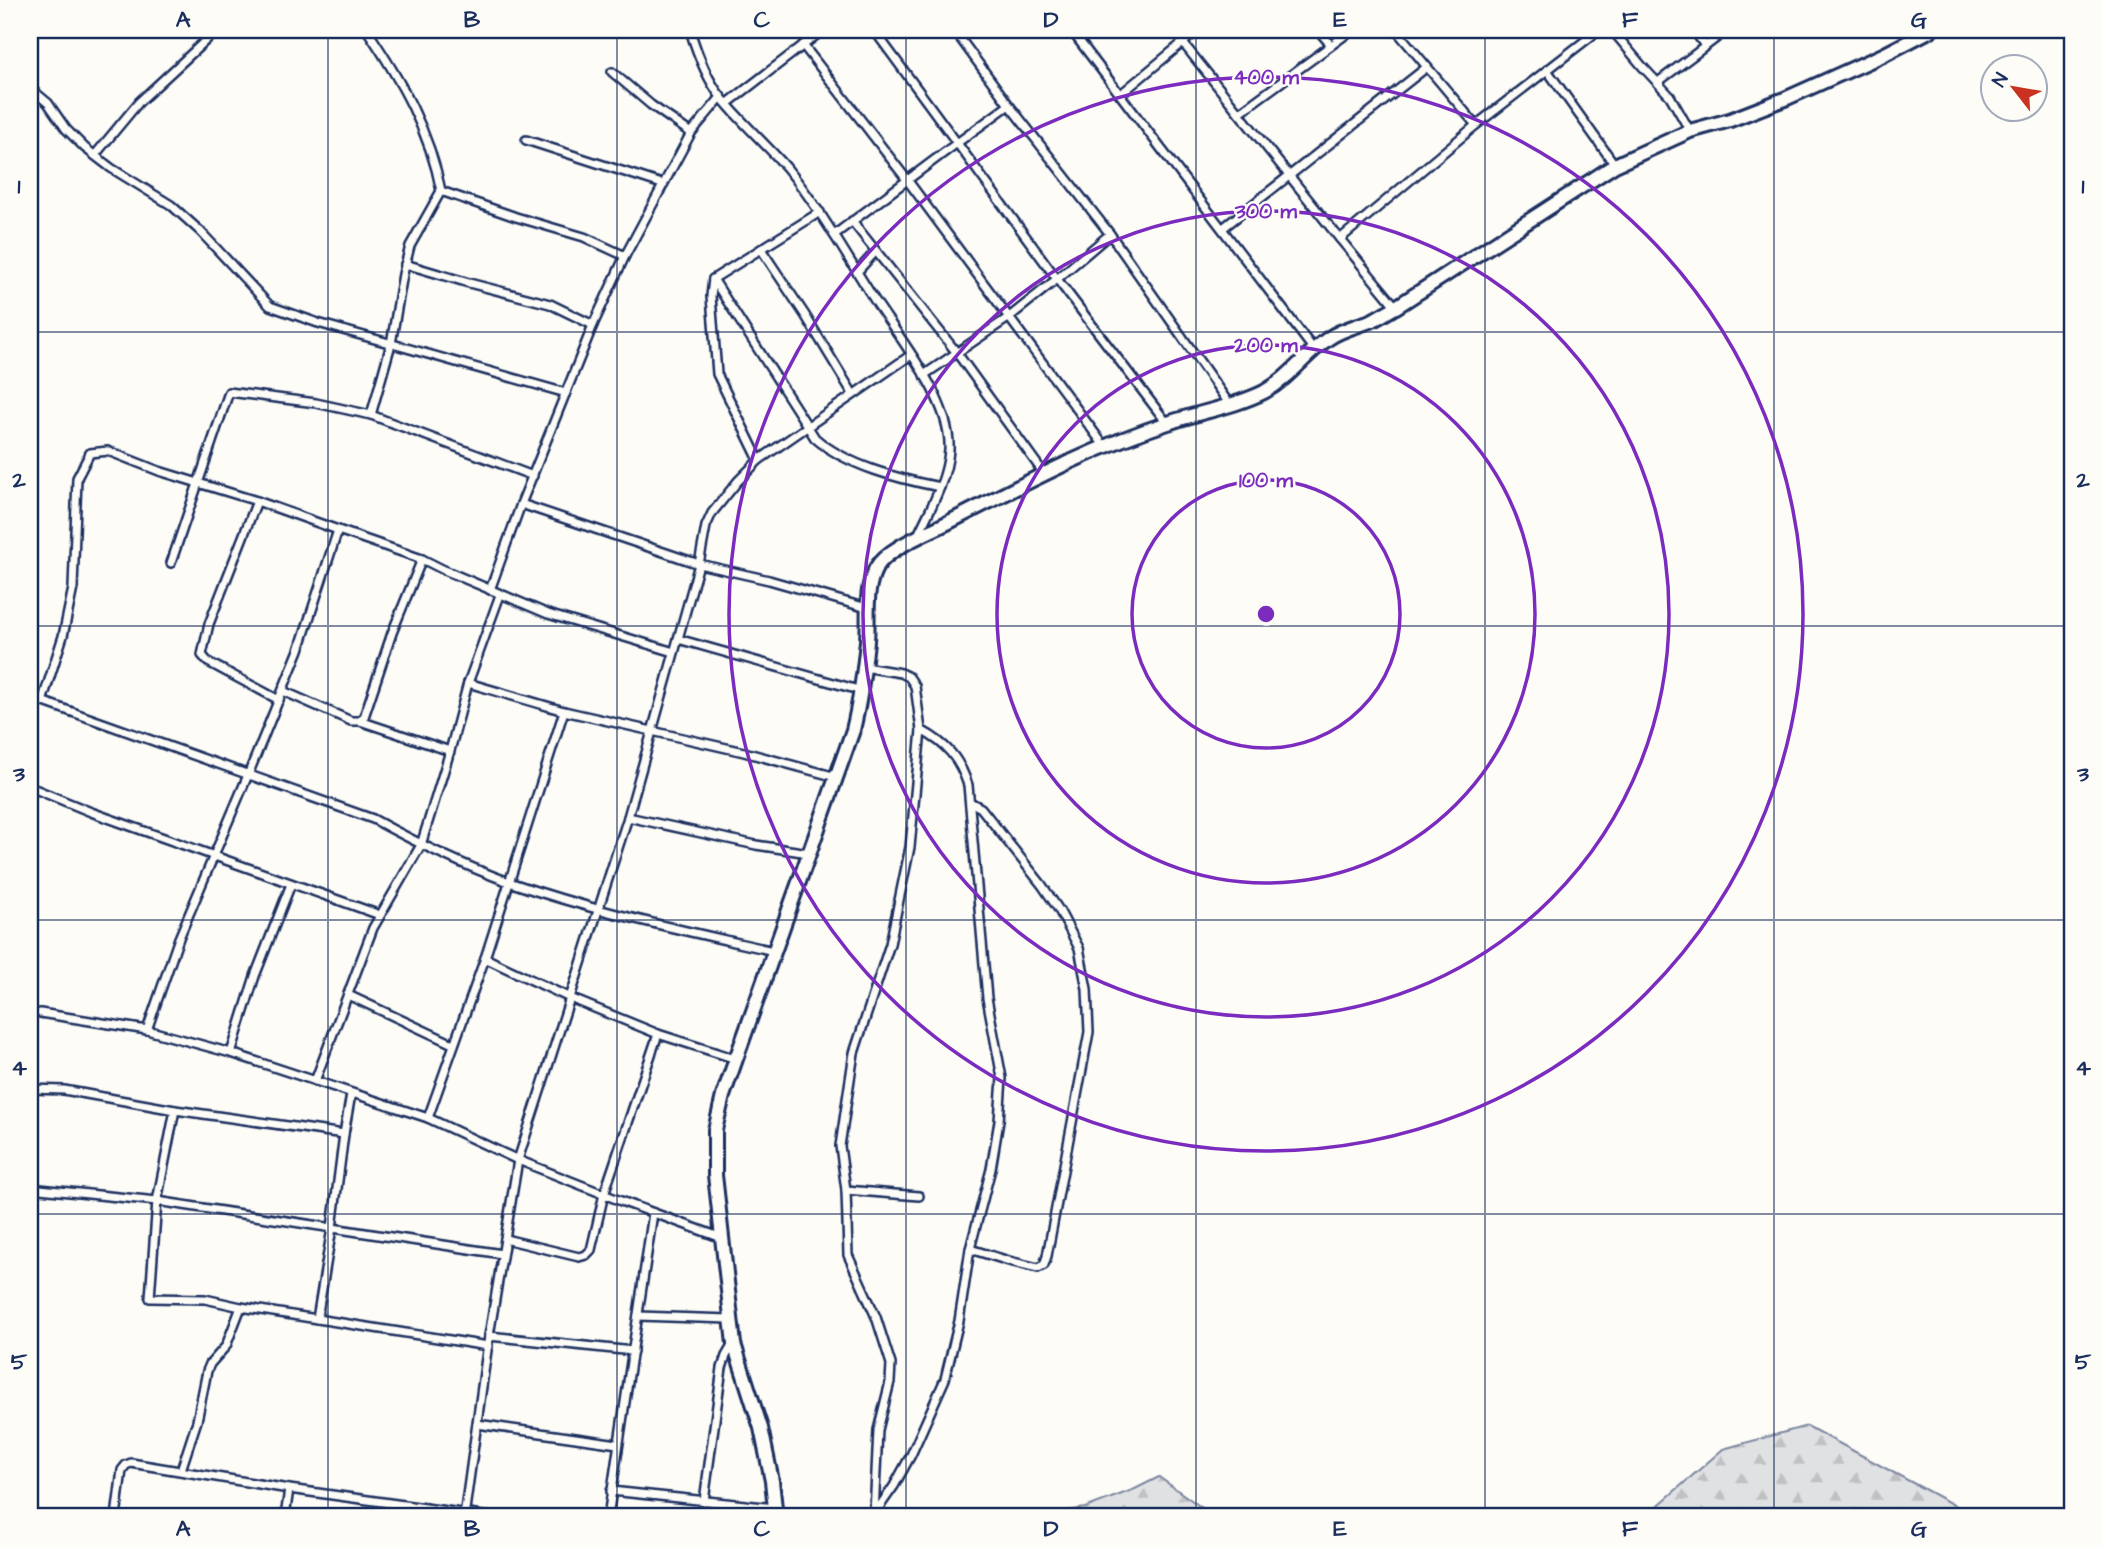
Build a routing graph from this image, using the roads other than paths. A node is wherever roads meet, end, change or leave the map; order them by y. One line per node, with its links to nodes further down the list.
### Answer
1 (217, 30): 36 (street)
2 (367, 30): 41 (street)
3 (690, 30): 27 (street)
4 (823, 30): 18 (street)
5 (874, 30): 35 (street)
6 (954, 30): 29 (street)
7 (1073, 30): 26 (street)
8 (1198, 30): 17 (street)
9 (1318, 30): 19 (street)
10 (1352, 30): 19 (street)
11 (1396, 30): 21 (street)
12 (1599, 30): 22 (street)
13 (1612, 30): 24 (street)
14 (1694, 30): 20 (street)
15 (1727, 30): 20 (street)
16 (1931, 30): 32 (main road)
17 (1183, 43): 26 (street); 30 (street)
18 (803, 45): 28 (street); 39 (street)
19 (1331, 45): 30 (street)
20 (1705, 46): 24 (street)
21 (1427, 67): 31 (street); 38 (street)
22 (1547, 70): 31 (street); 37 (street)
23 (612, 72): 33 (street)
24 (1658, 82): 32 (street)
25 (30, 88): 36 (street)
26 (1121, 94): 44 (street)
27 (721, 97): 28 (street); 33 (street)
28 (728, 103): 42 (street)
29 (1009, 105): 35 (street); 45 (street)
30 (1239, 113): 38 (street)
31 (1476, 125): 47 (street)
32 (1690, 131): 37 (main road)
33 (691, 133): 40 (street)
34 (526, 140): 40 (street)
35 (957, 143): 39 (street); 54 (street)
36 (95, 155): 58 (street)
37 (1615, 165): 55 (main road)
38 (1290, 175): 44 (street); 47 (street)
39 (908, 181): 43 (street); 56 (street)
40 (662, 184): 50 (street)
41 (441, 191): 50 (street); 51 (street)
42 (820, 212): 46 (street); 48 (street)
43 (852, 221): 46 (street); 49 (street)
44 (1223, 228): 59 (street)
45 (1110, 234): 54 (street); 65 (street)
46 (834, 235): 52 (street)
47 (1340, 239): 55 (street)
48 (761, 249): 53 (street); 64 (street)
49 (876, 251): 52 (street); 60 (street)
50 (625, 256): 57 (street)
51 (405, 264): 57 (street); 58 (street)
52 (857, 272): 61 (street)
53 (713, 279): 68 (street); 70 (street)
54 (1058, 279): 56 (street); 67 (street)
55 (1396, 307): 59 (main road)
56 (1008, 318): 60 (street); 69 (street)
57 (593, 324): 63 (street)
58 (391, 344): 63 (street); 66 (street)
59 (1314, 350): 65 (main road)
60 (957, 354): 62 (street); 71 (street)
61 (911, 355): 62 (street); 64 (street)
62 (924, 375): 74 (street)
63 (566, 393): 72 (street)
64 (853, 394): 68 (street)
65 (1230, 405): 67 (main road)
66 (371, 415): 72 (street); 73 (street)
67 (1167, 423): 69 (main road)
68 (806, 427): 70 (street); 74 (street)
69 (1105, 447): 71 (main road)
70 (759, 460): 81 (street)
71 (1045, 475): 78 (main road)
72 (533, 476): 76 (street)
73 (198, 482): 75 (street); 80 (street); 93 (street)
74 (940, 487): 78 (street)
75 (257, 501): 77 (street); 92 (street)
76 (521, 505): 81 (street); 82 (street)
77 (338, 530): 79 (street); 89 (street)
78 (917, 539): 84 (main road)
79 (422, 559): 82 (street); 95 (street)
80 (171, 563)
81 (699, 564): 84 (street); 85 (street)
82 (490, 590): 83 (street)
83 (500, 595): 86 (street); 88 (street)
84 (867, 608): 87 (main road)
85 (678, 639): 86 (street); 90 (street)
86 (674, 652): 96 (street)
87 (864, 667): 90 (main road); 97 (street)
88 (468, 682): 94 (street); 98 (street)
89 (283, 691): 92 (street); 95 (street)
90 (862, 691): 100 (main road)
91 (30, 697): 93 (street)
92 (279, 700): 99 (street)
93 (42, 702): 99 (street)
94 (564, 712): 96 (street); 107 (street)
95 (360, 721): 98 (street)
96 (653, 730): 100 (street); 103 (street)
97 (921, 730): 102 (street); 129 (street)
98 (450, 751): 104 (street)
99 (248, 775): 104 (street); 106 (street)
100 (836, 777): 105 (main road)
101 (30, 787): 106 (street)
102 (970, 802): 137 (street); 137 (street)
103 (628, 817): 105 (street); 109 (street)
104 (421, 845): 107 (street); 110 (street)
105 (809, 853): 111 (main road)
106 (213, 856): 108 (street); 116 (street)
107 (509, 882): 109 (street); 112 (street)
108 (291, 884): 110 (street); 119 (street)
109 (598, 908): 111 (street); 114 (street)
110 (380, 915): 113 (street)
111 (774, 950): 120 (main road)
112 (485, 958): 114 (street); 118 (street)
113 (348, 995): 118 (street); 121 (street)
114 (570, 998): 117 (street); 127 (street)
115 (40, 1013): 116 (street)
116 (147, 1030): 119 (street)
117 (658, 1034): 120 (street); 130 (street)
118 (453, 1044): 125 (street)
119 (231, 1053): 121 (street)
120 (736, 1059): 135 (main road)
121 (315, 1081): 123 (street)
122 (30, 1089): 124 (street)
123 (351, 1094): 125 (street); 126 (street)
124 (175, 1110): 126 (street); 132 (street)
125 (428, 1118): 127 (street)
126 (344, 1134): 134 (street)
127 (518, 1160): 130 (street); 136 (street)
128 (30, 1188): 132 (street)
129 (846, 1190): 131 (street); 155 (street)
130 (604, 1194): 133 (street); 136 (street)
131 (919, 1196)
132 (157, 1201): 134 (street); 139 (street)
133 (653, 1213): 135 (street); 140 (street)
134 (332, 1228): 138 (street); 141 (street)
135 (722, 1238): 142 (main road)
136 (505, 1239): 138 (street)
137 (970, 1249): 155 (street)
138 (502, 1254): 143 (street)
139 (241, 1307): 141 (street); 149 (street)
140 (638, 1315): 142 (street); 146 (street)
141 (317, 1319): 145 (street)
142 (730, 1319): 144 (main road)
143 (489, 1336): 145 (street); 146 (street)
144 (734, 1344): 152 (street); 153 (main road)
145 (488, 1346): 147 (street)
146 (633, 1351): 148 (street)
147 (477, 1424): 148 (street); 154 (street)
148 (618, 1444): 151 (street)
149 (181, 1470): 150 (street); 156 (street)
150 (289, 1489): 154 (street); 157 (street)
151 (611, 1491): 152 (street); 159 (street)
152 (704, 1501): 153 (street)
153 (775, 1513)
154 (464, 1515): 158 (street)
155 (873, 1515)
156 (116, 1517)
157 (285, 1517)
158 (490, 1517)
159 (608, 1517)

